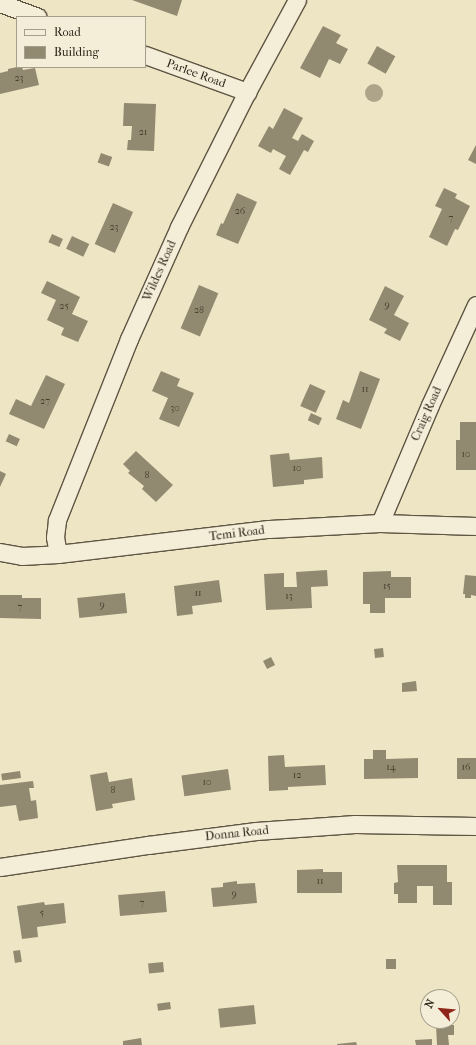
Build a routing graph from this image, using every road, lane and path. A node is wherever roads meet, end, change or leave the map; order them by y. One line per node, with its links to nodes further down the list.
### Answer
1 (297, 0): 5 (street, Wildes Road)
2 (0, 3): 3 (street)
3 (35, 16)
4 (146, 55): 5 (street, Parlee Road)
5 (247, 92): 10 (street, Wildes Road)
6 (476, 305): 7 (street, Craig Road)
7 (380, 523): 8 (street, Temi Road); 10 (street, Temi Road)
8 (476, 526)
9 (0, 552): 10 (street, Temi Road)
10 (58, 554)
11 (476, 826): 12 (street, Donna Road)
12 (0, 867)

